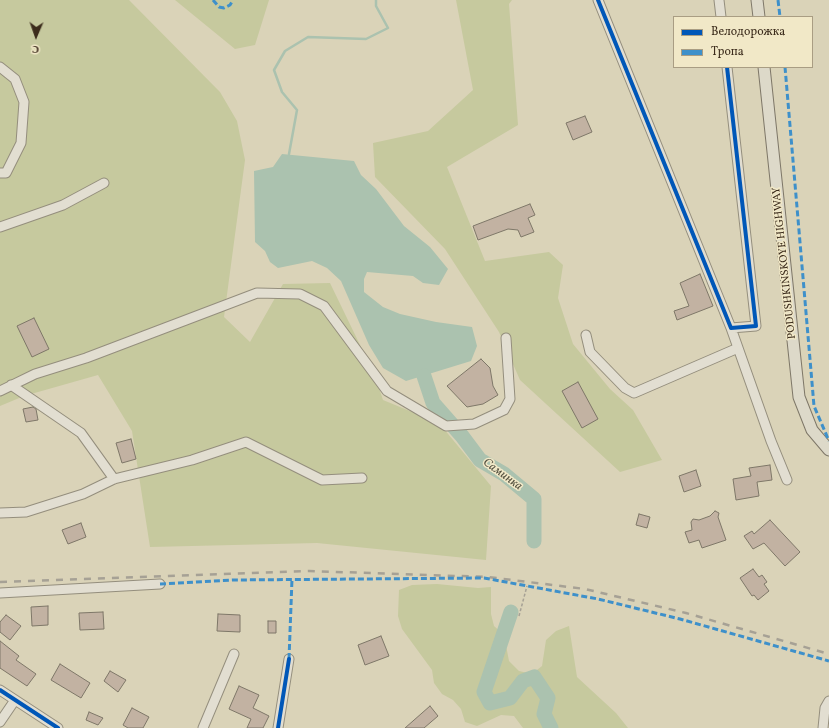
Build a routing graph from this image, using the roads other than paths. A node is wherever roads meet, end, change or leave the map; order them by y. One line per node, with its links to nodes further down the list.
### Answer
1 (598, 0): 12 (street)
2 (719, 0): 4 (street)
3 (757, 0): 5 (main road)
4 (721, 16)
5 (759, 16)
6 (0, 67): 9 (street)
7 (726, 68): 12 (street)
8 (764, 68): 18 (main road, PODUSHKINSKOYE HIGHWAY)
9 (0, 173)
10 (104, 183): 11 (street)
11 (0, 227)
12 (731, 328): 15 (street)
13 (586, 335): 15 (street)
14 (506, 338): 16 (street)
15 (738, 348): 21 (street)
16 (11, 385): 17 (street); 20 (street)
17 (0, 390)
18 (829, 450)
19 (362, 478): 20 (street)
20 (114, 479): 22 (street)
21 (787, 480)
22 (0, 514)
23 (160, 584): 24 (street)
24 (0, 593)
25 (234, 654): 32 (street)
26 (289, 659): 33 (street)
27 (0, 690): 28 (street)
28 (15, 700): 30 (street); 31 (street)
29 (829, 701): 34 (street)
30 (0, 722)
31 (58, 728)
32 (203, 728)
33 (278, 728)
34 (823, 728)

